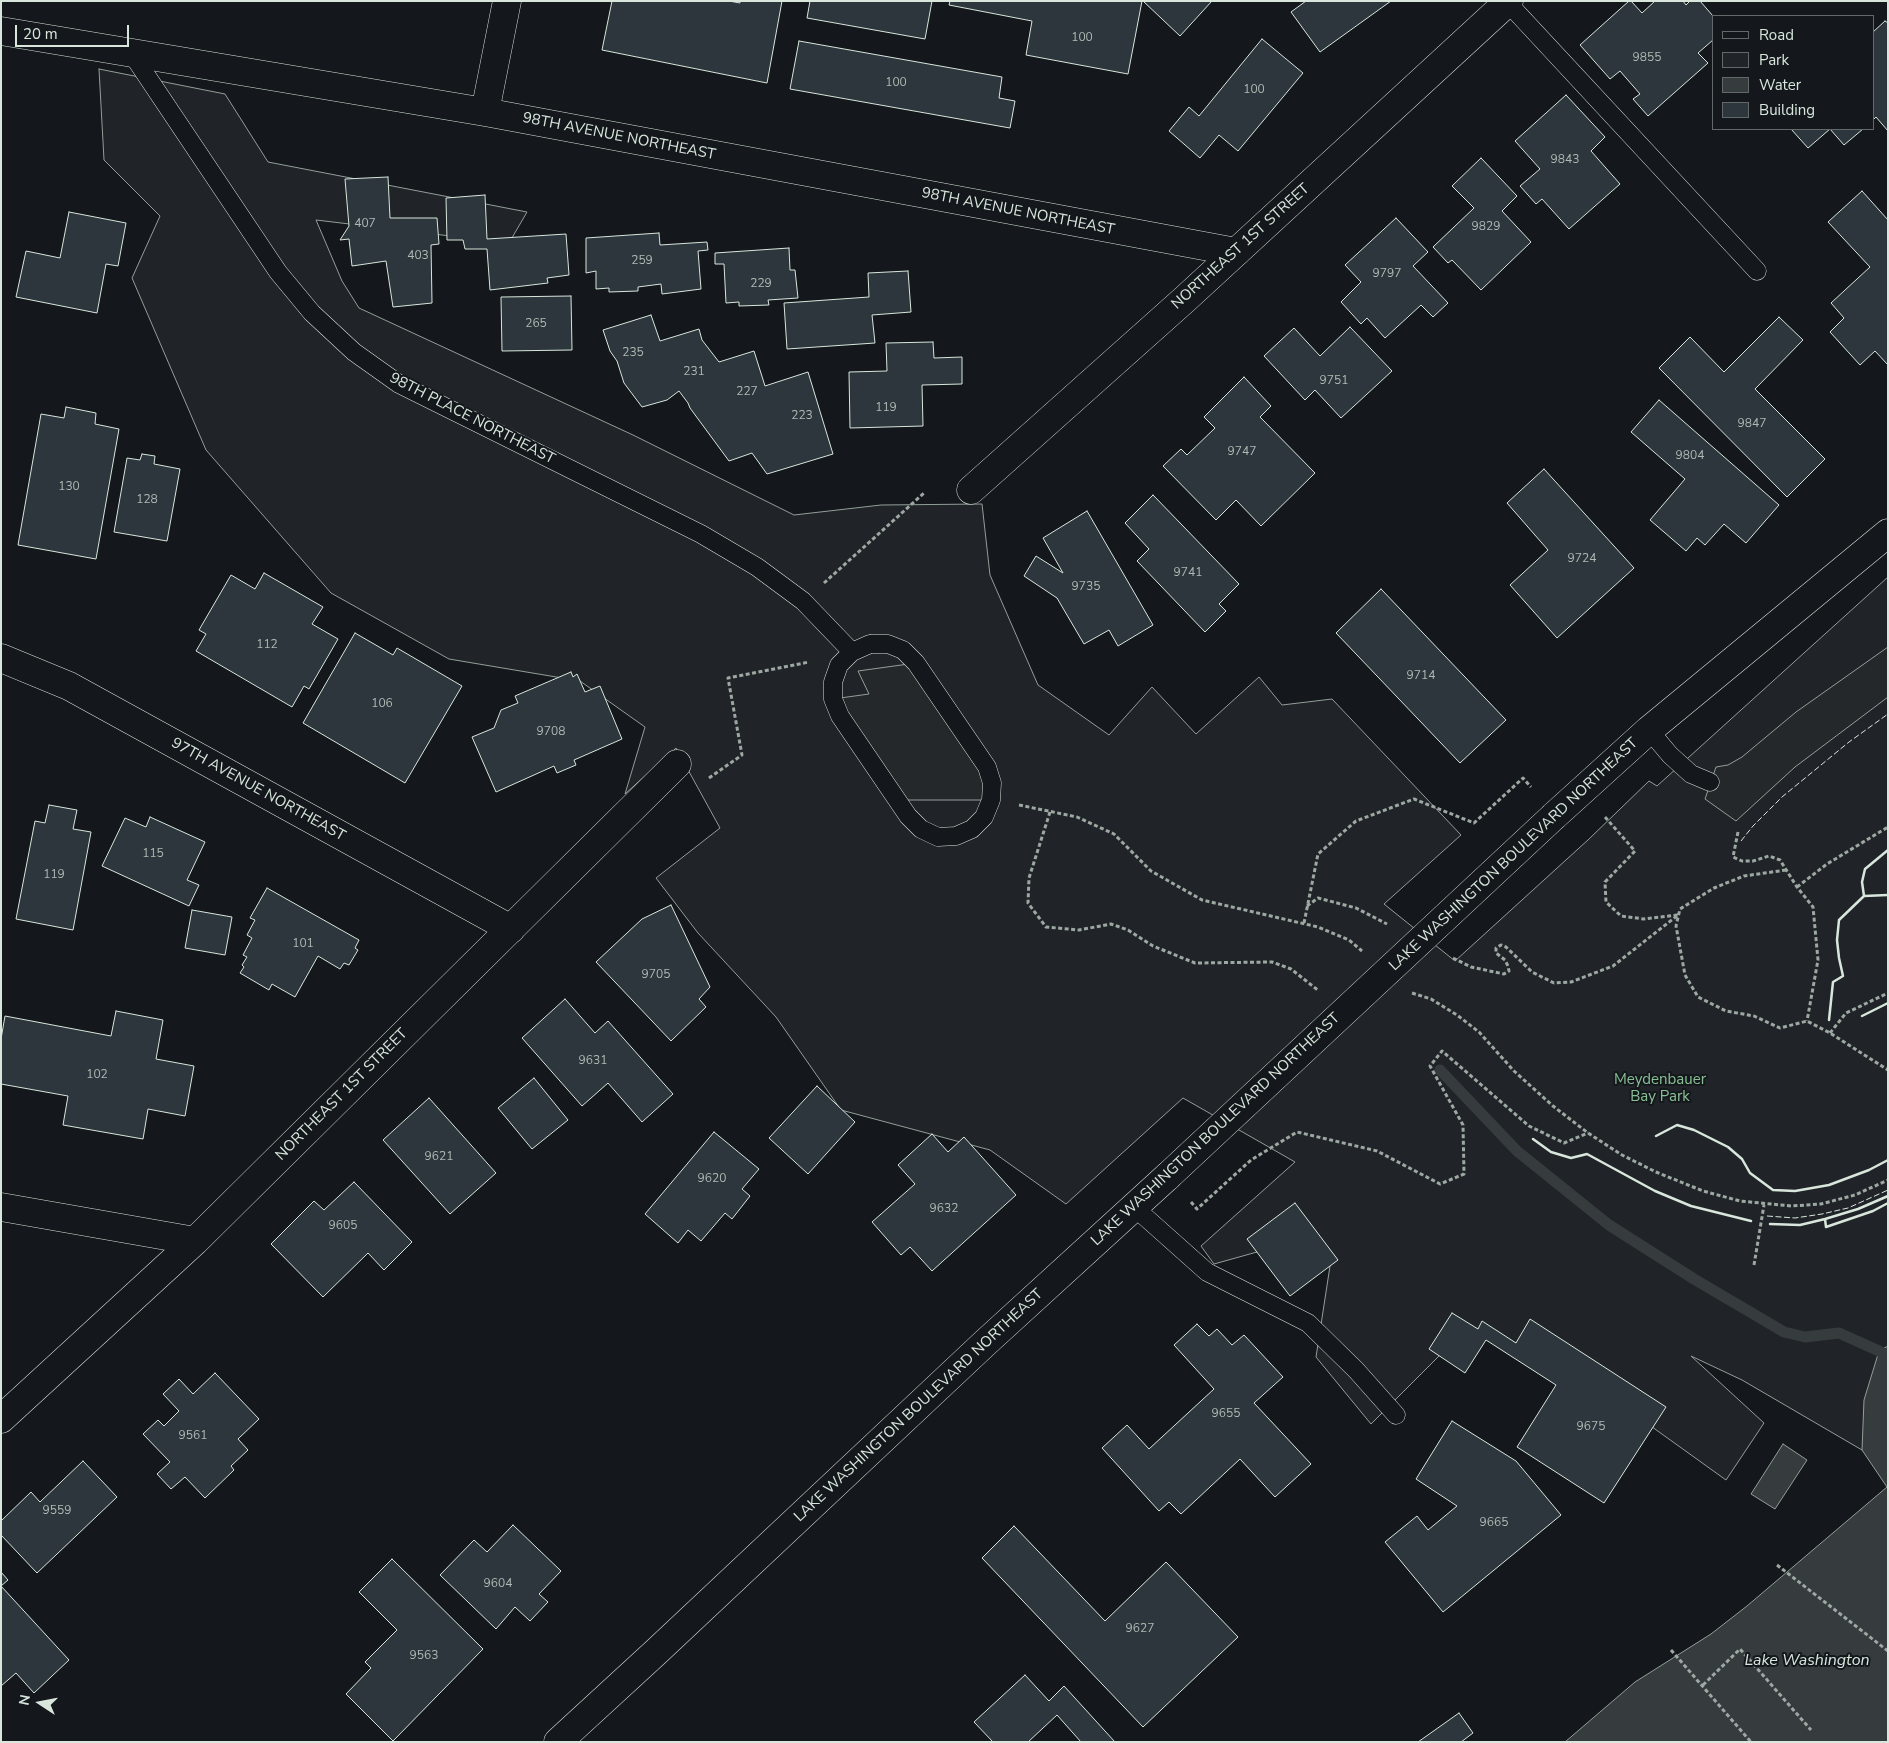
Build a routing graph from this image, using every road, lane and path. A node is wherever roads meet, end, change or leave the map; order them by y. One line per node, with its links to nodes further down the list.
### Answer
1 (507, 1): 5 (street)
2 (1508, 2): 6 (street, NORTHEAST 1ST STREET); 7 (lane)
3 (1, 31): 4 (street, 98TH AVENUE NORTHEAST)
4 (132, 54): 5 (street, 98TH AVENUE NORTHEAST); 11 (lane, 98TH PLACE NORTHEAST)
5 (486, 112): 6 (street, 98TH AVENUE NORTHEAST)
6 (1236, 252): 8 (street, NORTHEAST 1ST STREET)
7 (1757, 271)
8 (971, 490)
9 (924, 493): 11 (path)
10 (1888, 533): 15 (street, LAKE WASHINGTON BOULEVARD NORTHEAST)
11 (803, 601): 12 (lane, 98TH PLACE NORTHEAST)
12 (852, 652): 20 (lane); 20 (lane)
13 (1, 658): 31 (street, 97TH AVENUE NORTHEAST)
14 (812, 661): 17 (path)
15 (1649, 730): 18 (lane); 45 (street, LAKE WASHINGTON BOULEVARD NORTHEAST, bridge)
16 (677, 764): 31 (street, NORTHEAST 1ST STREET)
17 (708, 778)
18 (1710, 782)
19 (1531, 787): 27 (path)
20 (991, 800): 21 (path)
21 (1050, 812): 29 (path); 36 (path)
22 (1603, 815): 28 (path)
23 (1888, 827): 26 (path)
24 (1738, 832): 25 (path)
25 (1786, 870): 26 (path); 28 (path)
26 (1797, 887): 37 (path)
27 (1307, 906): 29 (path); 30 (path)
28 (1678, 914): 33 (path); 37 (path)
29 (1304, 923): 32 (path)
30 (1391, 926)
31 (511, 929): 46 (street, NORTHEAST 1ST STREET)
32 (1363, 952)
33 (1444, 954)
34 (1408, 992): 40 (path)
35 (1888, 993): 38 (path)
36 (1326, 997)
37 (1806, 1021): 38 (path)
38 (1830, 1033): 39 (path)
39 (1888, 1070)
40 (1588, 1133): 42 (path); 43 (path)
41 (1888, 1180): 43 (path)
42 (1189, 1200)
43 (1764, 1205): 47 (path)
44 (1, 1207): 46 (street)
45 (1134, 1207): 48 (lane); 55 (street, LAKE WASHINGTON BOULEVARD NORTHEAST)
46 (194, 1241): 49 (street, NORTHEAST 1ST STREET)
47 (1754, 1265)
48 (1396, 1414)
49 (1, 1419)
50 (1777, 1565): 52 (path)
51 (1671, 1650): 53 (path)
52 (1888, 1650)
53 (1702, 1685): 54 (path); 56 (path)
54 (1811, 1730)
55 (558, 1742)
56 (1751, 1742)

